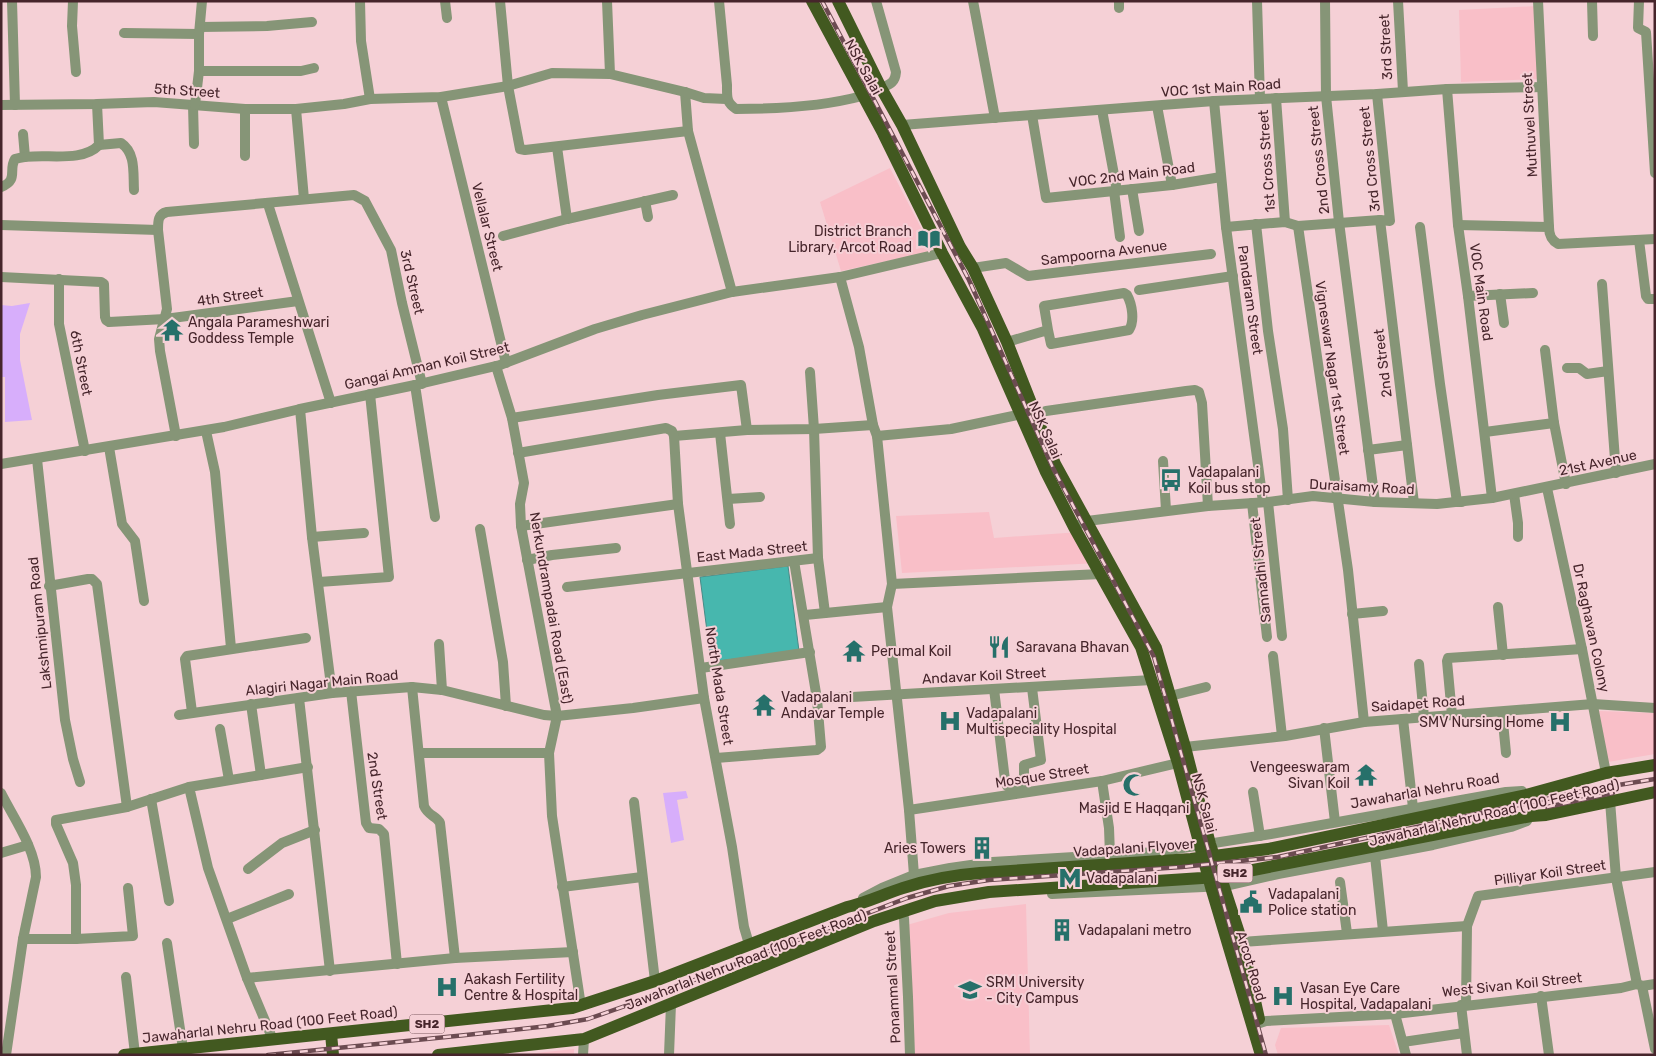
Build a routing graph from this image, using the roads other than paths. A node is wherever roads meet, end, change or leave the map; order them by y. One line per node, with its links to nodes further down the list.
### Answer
1 (12, 1): 46 (street)
2 (73, 1): 27 (street)
3 (202, 1): 21 (street)
4 (360, 1): 40 (street)
5 (445, 1): 19 (street)
6 (500, 1): 29 (street)
7 (607, 1): 28 (street)
8 (719, 1): 41 (street)
9 (812, 1): 36 (main road, NSK Salai)
10 (838, 1): 31 (main road)
11 (876, 1): 31 (street)
12 (973, 1): 53 (street)
13 (1257, 1): 42 (street)
14 (1325, 1): 37 (street)
15 (1398, 1): 33 (street, 3rd Street)
16 (1538, 1): 30 (street, Muthuvel Street)
17 (1592, 1): 24 (street)
18 (1639, 1): 22 (street)
19 (447, 18)
20 (312, 22): 21 (street)
21 (200, 30): 23 (street); 26 (street)
22 (1650, 32): 59 (street)
23 (124, 33)
24 (1593, 36)
25 (314, 68): 26 (street)
26 (200, 71): 47 (street)
27 (76, 72)
28 (610, 74): 29 (street, 5th Street); 34 (street, 5th Street)
29 (508, 86): 38 (street, 5th Street); 60 (street)
30 (1542, 87): 32 (street, VOC 1st Main Road); 85 (street, Muthuvel Street)
31 (881, 88): 54 (main road)
32 (1447, 89): 33 (street, VOC 1st Main Road); 81 (street, VOC Main Road)
33 (1403, 91): 35 (street, VOC 1st Main Road)
34 (685, 92): 41 (street, 5th Street); 55 (street)
35 (1376, 94): 37 (street, VOC 1st Main Road); 76 (street, 3rd Cross Street)
36 (862, 96): 41 (street); 92 (main road, NSK Salai)
37 (1326, 96): 39 (street, VOC 1st Main Road); 78 (street, 2nd Cross Street)
38 (441, 97): 40 (street, 5th Street); 114 (street, Vellalar Street)
39 (1276, 98): 42 (street, VOC 1st Main Road); 77 (street, 1st Cross Street)
40 (370, 99): 49 (street, 5th Street)
41 (726, 99)
42 (1260, 99): 43 (street, VOC 1st Main Road)
43 (1214, 101): 48 (street, VOC 1st Main Road); 64 (street, Pandaram Street)
44 (97, 104): 46 (street, 5th Street); 47 (street, 5th Street); 58 (street)
45 (1, 105): 46 (street, 5th Street)
46 (15, 105)
47 (194, 105): 50 (street, 5th Street); 57 (street)
48 (1158, 106): 51 (street, VOC 1st Main Road); 65 (street)
49 (296, 108): 50 (street, 5th Street); 71 (street)
50 (245, 109): 61 (street)
51 (1102, 110): 52 (street, VOC 1st Main Road); 69 (street)
52 (1032, 115): 53 (street, VOC 1st Main Road); 69 (street, VOC 2nd Main Road)
53 (996, 118): 54 (street, VOC 1st Main Road)
54 (902, 125): 94 (main road)
55 (688, 131): 60 (street); 102 (street)
56 (23, 134): 62 (street)
57 (194, 144)
58 (99, 145): 62 (street); 68 (street)
59 (1654, 146): 63 (street)
60 (557, 147): 75 (street)
61 (246, 156)
62 (25, 157): 66 (street)
63 (1655, 172)
64 (1221, 177): 65 (street, VOC 2nd Main Road); 83 (street, Pandaram Street)
65 (1172, 185): 67 (street, VOC 2nd Main Road)
66 (1, 188)
67 (1132, 189): 69 (street, VOC 2nd Main Road); 87 (street)
68 (134, 190)
69 (1116, 191): 89 (street)
70 (673, 195): 72 (street)
71 (304, 199): 73 (street, 3rd Street); 118 (street, 3rd Street)
72 (645, 201): 74 (street); 75 (street)
73 (268, 204): 86 (street, 3rd Street); 108 (street)
74 (648, 216)
75 (568, 219): 88 (street)
76 (1385, 220): 78 (street); 135 (street, 2nd Street)
77 (1285, 222): 79 (street); 82 (street)
78 (1339, 222): 82 (street); 137 (street, 2nd Cross Street)
79 (1256, 224): 83 (street); 152 (street)
80 (1, 225): 86 (street)
81 (1458, 225): 85 (street); 106 (street, VOC Main Road)
82 (1298, 226): 149 (street, Vigneswar Nagar 1st Street)
83 (1226, 227): 95 (street, Pandaram Street)
84 (1420, 227): 155 (street)
85 (1549, 227): 91 (street, Muthuvel Street)
86 (158, 230): 109 (street)
87 (1139, 231)
88 (503, 236)
89 (1120, 237)
90 (1655, 238): 91 (street)
91 (1639, 240): 107 (street)
92 (942, 253): 97 (street, Gangai Amman Koil Street); 104 (main road, NSK Salai)
93 (1211, 254): 94 (street, Sampoorna Avenue)
94 (973, 268): 100 (main road)
95 (1234, 276): 101 (street); 153 (street, Pandaram Street)
96 (1, 277): 98 (street)
97 (840, 277): 102 (street, Gangai Amman Koil Street); 125 (street)
98 (59, 279): 109 (street, 4th Street); 138 (street, 6th Street)
99 (1602, 284): 116 (street)
100 (982, 287): 104 (main road); 112 (main road)
101 (1139, 290)
102 (732, 292): 114 (street, Gangai Amman Koil Street)
103 (1533, 293): 105 (street)
104 (964, 294): 122 (main road, NSK Salai)
105 (1500, 294): 106 (street); 110 (street)
106 (1468, 296): 130 (street, VOC Main Road)
107 (1655, 298)
108 (298, 301): 109 (street, 4th Street); 120 (street)
109 (165, 319): 133 (street)
110 (1504, 323)
111 (1048, 330): 111 (street); 112 (street)
112 (1007, 342): 123 (main road)
113 (1545, 350): 126 (street)
114 (501, 365): 118 (street, Gangai Amman Koil Street); 124 (street, Nerkundrampadai Road (East))
115 (1566, 368): 116 (street)
116 (1608, 371): 144 (street)
117 (810, 372): 127 (street)
118 (418, 384): 119 (street, Gangai Amman Koil Street); 161 (street, 3rd Street)
119 (370, 394): 120 (street, Gangai Amman Koil Street); 176 (street)
120 (331, 402): 121 (street, Gangai Amman Koil Street)
121 (300, 409): 128 (street, Gangai Amman Koil Street); 168 (street)
122 (1022, 414): 134 (street); 165 (main road, NSK Salai)
123 (1036, 415): 159 (street); 162 (main road)
124 (512, 418): 129 (street); 139 (street, Nerkundrampadai Road (East))
125 (873, 424): 127 (street); 134 (street)
126 (1554, 424): 130 (street); 145 (street)
127 (814, 429): 129 (street); 171 (street)
128 (206, 430): 133 (street, Gangai Amman Koil Street); 191 (street)
129 (747, 430): 132 (street)
130 (1485, 432): 150 (street, VOC Main Road)
131 (673, 433): 132 (street); 139 (street); 158 (street, North Mada Street)
132 (720, 433): 151 (street)
133 (176, 436): 136 (street, Gangai Amman Koil Street)
134 (877, 436): 177 (street)
135 (1407, 445): 137 (street); 157 (street, 2nd Street)
136 (109, 447): 138 (street, Gangai Amman Koil Street); 180 (street)
137 (1368, 450): 154 (street, 2nd Cross Street)
138 (85, 451): 140 (street, Gangai Amman Koil Street)
139 (518, 452): 164 (street, Nerkundrampadai Road (East))
140 (36, 459): 142 (street, Gangai Amman Koil Street); 178 (street, Lakshmipuram Road)
141 (1163, 461): 160 (street)
142 (1, 464)
143 (1655, 464): 144 (street, 21st Avenue)
144 (1616, 472): 145 (street, 21st Avenue)
145 (1566, 484): 146 (street, 21st Avenue)
146 (1547, 488): 147 (street, Duraisamy Road); 192 (street, Dr Raghavan Colony)
147 (1514, 494): 150 (street, Duraisamy Road); 169 (street)
148 (760, 497): 151 (street)
149 (1336, 498): 152 (street, Duraisamy Road); 154 (street, Duraisamy Road); 185 (street, Vigneswar Nagar 1st Street)
150 (1492, 498): 155 (street, Duraisamy Road)
151 (728, 499): 163 (street)
152 (1288, 500): 153 (street, Duraisamy Road)
153 (1266, 502): 156 (street, Duraisamy Road); 187 (street, Sannadhi Street)
154 (1375, 502): 157 (street, Duraisamy Road)
155 (1462, 502): 157 (street, Duraisamy Road)
156 (1252, 503): 159 (street, Duraisamy Road); 188 (street)
157 (1414, 503)
158 (678, 504): 164 (street); 174 (street, North Mada Street)
159 (1208, 506): 160 (street, Duraisamy Road)
160 (1166, 510): 162 (street, Duraisamy Road)
161 (435, 517)
162 (1087, 520): 165 (street); 207 (main road)
163 (730, 524)
164 (521, 526): 172 (street, Nerkundrampadai Road (East))
165 (1074, 527): 175 (main road, NSK Salai)
166 (480, 529): 213 (street)
167 (364, 533): 168 (street)
168 (312, 536): 176 (street)
169 (1518, 538)
170 (616, 548): 172 (street)
171 (818, 558): 173 (street, East Mada Street); 184 (street)
172 (527, 560): 219 (street, Nerkundrampadai Road (East))
173 (794, 561): 174 (street, East Mada Street); 186 (street)
174 (688, 573): 179 (street, East Mada Street); 197 (street, North Mada Street)
175 (1101, 574): 177 (street); 198 (main road, NSK Salai)
176 (319, 582): 205 (street)
177 (892, 584): 181 (street)
178 (49, 586): 238 (street, Lakshmipuram Road); 247 (street)
179 (567, 587)
180 (144, 600)
181 (887, 607): 184 (street); 206 (street)
182 (1498, 607): 194 (street)
183 (1383, 611): 185 (street)
184 (825, 613): 186 (street)
185 (1352, 614): 222 (street, Vigneswar Nagar 1st Street)
186 (804, 615): 193 (street)
187 (1282, 636)
188 (1267, 637)
189 (306, 638): 191 (street)
190 (439, 644): 203 (street)
191 (231, 648): 215 (street)
192 (1582, 649): 194 (street); 212 (street, Dr Raghavan Colony)
193 (810, 652): 197 (street); 210 (street)
194 (1502, 654): 218 (street)
195 (1273, 656): 225 (street)
196 (1419, 664): 220 (street)
197 (701, 668): 209 (street, North Mada Street)
198 (1152, 680): 201 (street, Andavar Koil Street); 231 (main road, NSK Salai)
199 (412, 687): 203 (street, Alagiri Nagar Main Road); 204 (street, Alagiri Nagar Main Road); 227 (street)
200 (1206, 687): 207 (street)
201 (1032, 688): 202 (street, Andavar Koil Street); 202 (street)
202 (994, 689): 206 (street, Andavar Koil Street)
203 (442, 690): 213 (street, Alagiri Nagar Main Road)
204 (350, 691): 205 (street, Alagiri Nagar Main Road); 289 (street, 2nd Street)
205 (332, 693): 208 (street, Alagiri Nagar Main Road)
206 (896, 694): 210 (street, Andavar Koil Street); 249 (street)
207 (1170, 696): 226 (main road)
208 (299, 698): 211 (street, Alagiri Nagar Main Road); 233 (street)
209 (704, 698): 219 (street, Alagiri Nagar Main Road); 230 (street, North Mada Street)
210 (817, 699): 230 (street)
211 (251, 704): 215 (street, Alagiri Nagar Main Road); 235 (street)
212 (1593, 704): 214 (street, Saidapet Road); 216 (street, Saidapet Road); 234 (street, Dr Raghavan Colony)
213 (506, 706): 219 (street, Alagiri Nagar Main Road)
214 (1655, 708)
215 (192, 712): 217 (street, Alagiri Nagar Main Road)
216 (1502, 712): 218 (street, Saidapet Road); 229 (street)
217 (179, 715)
218 (1452, 715): 220 (street, Saidapet Road)
219 (557, 716): 228 (street, Nerkundrampadai Road (East))
220 (1424, 717): 221 (street, Saidapet Road)
221 (1403, 719): 222 (street, Saidapet Road); 248 (street)
222 (1364, 722): 223 (street, Saidapet Road)
223 (1324, 728): 225 (street, Saidapet Road); 251 (street)
224 (220, 729): 236 (street)
225 (1282, 736): 226 (street, Saidapet Road)
226 (1185, 747): 256 (main road)
227 (418, 753): 228 (street); 288 (street)
228 (549, 753): 269 (street, Nerkundrampadai Road (East))
229 (1506, 753)
230 (716, 758): 286 (street, North Mada Street)
231 (1178, 763): 237 (street, Mosque Street); 256 (main road, NSK Salai)
232 (1655, 765): 234 (main road, Jawaharlal Nehru Road / SH2)
233 (308, 767): 235 (street); 253 (street)
234 (1606, 773): 240 (main road, Jawaharlal Nehru Road / SH2)
235 (261, 775): 236 (street)
236 (229, 780): 239 (street)
237 (1102, 781): 249 (street, Mosque Street); 259 (street)
238 (80, 782)
239 (189, 787): 244 (street); 277 (street)
240 (1541, 791): 248 (street, Jawaharlal Nehru Road); 275 (main road, Vadapalani Flyover / SH2)
241 (1253, 792): 254 (street)
242 (1655, 792): 245 (main road, Jawaharlal Nehru Road (100 Feet Road) / SH2)
243 (1, 793): 255 (street)
244 (151, 799): 247 (street); 274 (street)
245 (1610, 801): 250 (main road, Jawaharlal Nehru Road (100 Feet Road) / SH2); 266 (street)
246 (634, 802): 265 (street)
247 (126, 807): 283 (street)
248 (1413, 808): 251 (street, Jawaharlal Nehru Road)
249 (909, 810): 264 (street)
250 (1546, 815): 260 (street, Jawaharlal Nehru Road (100 Feet Road)); 279 (main road, SH2)
251 (1335, 822): 252 (street, Jawaharlal Nehru Road)
252 (1317, 826): 254 (street, Jawaharlal Nehru Road); 261 (street)
253 (315, 830): 262 (street); 290 (street)
254 (1260, 836): 256 (street, Jawaharlal Nehru Road)
255 (28, 845): 258 (street); 282 (street)
256 (1205, 845): 257 (street, Jawaharlal Nehru Road (100 Feet Road)); 268 (main road); 270 (main road, NSK Salai)
257 (1157, 852): 259 (street, Jawaharlal Nehru Road (100 Feet Road)); 272 (street)
258 (1, 853)
259 (1110, 855): 264 (street, Jawaharlal Nehru Road (100 Feet Road))
260 (1375, 856): 261 (street, Jawaharlal Nehru Road (100 Feet Road)); 280 (street)
261 (1324, 866): 268 (street, Jawaharlal Nehru Road (100 Feet Road))
262 (248, 869)
263 (1655, 872): 266 (street)
264 (914, 875): 275 (street, Jawaharlal Nehru Road (100 Feet Road))
265 (642, 877): 269 (street); 293 (street)
266 (1616, 878): 278 (street, Pilliyar Koil Street); 295 (street)
267 (1340, 882): 281 (street)
268 (1225, 886): 270 (street, Jawaharlal Nehru Road (100 Feet Road)); 284 (main road)
269 (562, 887): 287 (street, Nerkundrampadai Road (East))
270 (1211, 887): 272 (street, Jawaharlal Nehru Road (100 Feet Road)); 316 (main road, Arcot Road)
271 (128, 888): 283 (street)
272 (1160, 890): 276 (street, Jawaharlal Nehru Road (100 Feet Road))
273 (289, 894): 277 (street)
274 (168, 901)
275 (847, 907): 286 (main road, Jawaharlal Nehru Road (100 Feet Road) / SH2)
276 (904, 918): 279 (street, Jawaharlal Nehru Road (100 Feet Road)); 315 (street, Ponammal Street)
277 (227, 919): 292 (street)
278 (1467, 926): 280 (street); 298 (street, Pilliyar Koil Street)
279 (855, 930): 297 (main road, Jawaharlal Nehru Road (100 Feet Road) / SH2)
280 (1383, 931): 281 (street)
281 (1347, 933): 284 (street)
282 (23, 939): 283 (street); 310 (street)
283 (76, 940)
284 (1242, 942): 301 (main road)
285 (167, 943): 307 (street)
286 (749, 944): 293 (main road, Jawaharlal Nehru Road (100 Feet Road) / SH2)
287 (573, 952): 288 (street); 299 (street, Nerkundrampadai Road (East))
288 (455, 958): 289 (street)
289 (397, 964): 290 (street)
290 (330, 971): 292 (street)
291 (126, 977): 309 (street)
292 (247, 978): 305 (street)
293 (655, 980): 299 (main road, Jawaharlal Nehru Road (100 Feet Road) / SH2)
294 (1655, 984): 295 (street, West Sivan Koil Street)
295 (1640, 985): 296 (street, West Sivan Koil Street); 308 (street)
296 (1541, 996): 298 (street, West Sivan Koil Street); 320 (street)
297 (671, 1004): 304 (main road, Jawaharlal Nehru Road (100 Feet Road) / SH2); 314 (street)
298 (1464, 1005): 300 (street, West Sivan Koil Street); 302 (street, Pilliyar Koil Street)
299 (581, 1006): 303 (main road, Jawaharlal Nehru Road (100 Feet Road) / SH2)
300 (1395, 1014): 301 (street, West Sivan Koil Street); 306 (street)
301 (1260, 1023): 317 (main road)
302 (1464, 1033): 306 (street); 319 (street, Pilliyar Koil Street)
303 (331, 1034): 305 (main road, Jawaharlal Nehru Road (100 Feet Road) / SH2); 311 (main road)
304 (584, 1039): 312 (main road, Jawaharlal Nehru Road (100 Feet Road) / SH2); 313 (street)
305 (272, 1040): 307 (main road, Jawaharlal Nehru Road (100 Feet Road) / SH2)
306 (1403, 1042): 318 (street)
307 (182, 1049): 309 (main road, Jawaharlal Nehru Road (100 Feet Road) / SH2)
308 (1655, 1049)
309 (130, 1054)
310 (6, 1055)
311 (333, 1055)
312 (438, 1055)
313 (583, 1055)
314 (669, 1055)
315 (910, 1055)
316 (1261, 1055)
317 (1269, 1055)
318 (1406, 1055)
319 (1467, 1055)
320 (1549, 1055)

